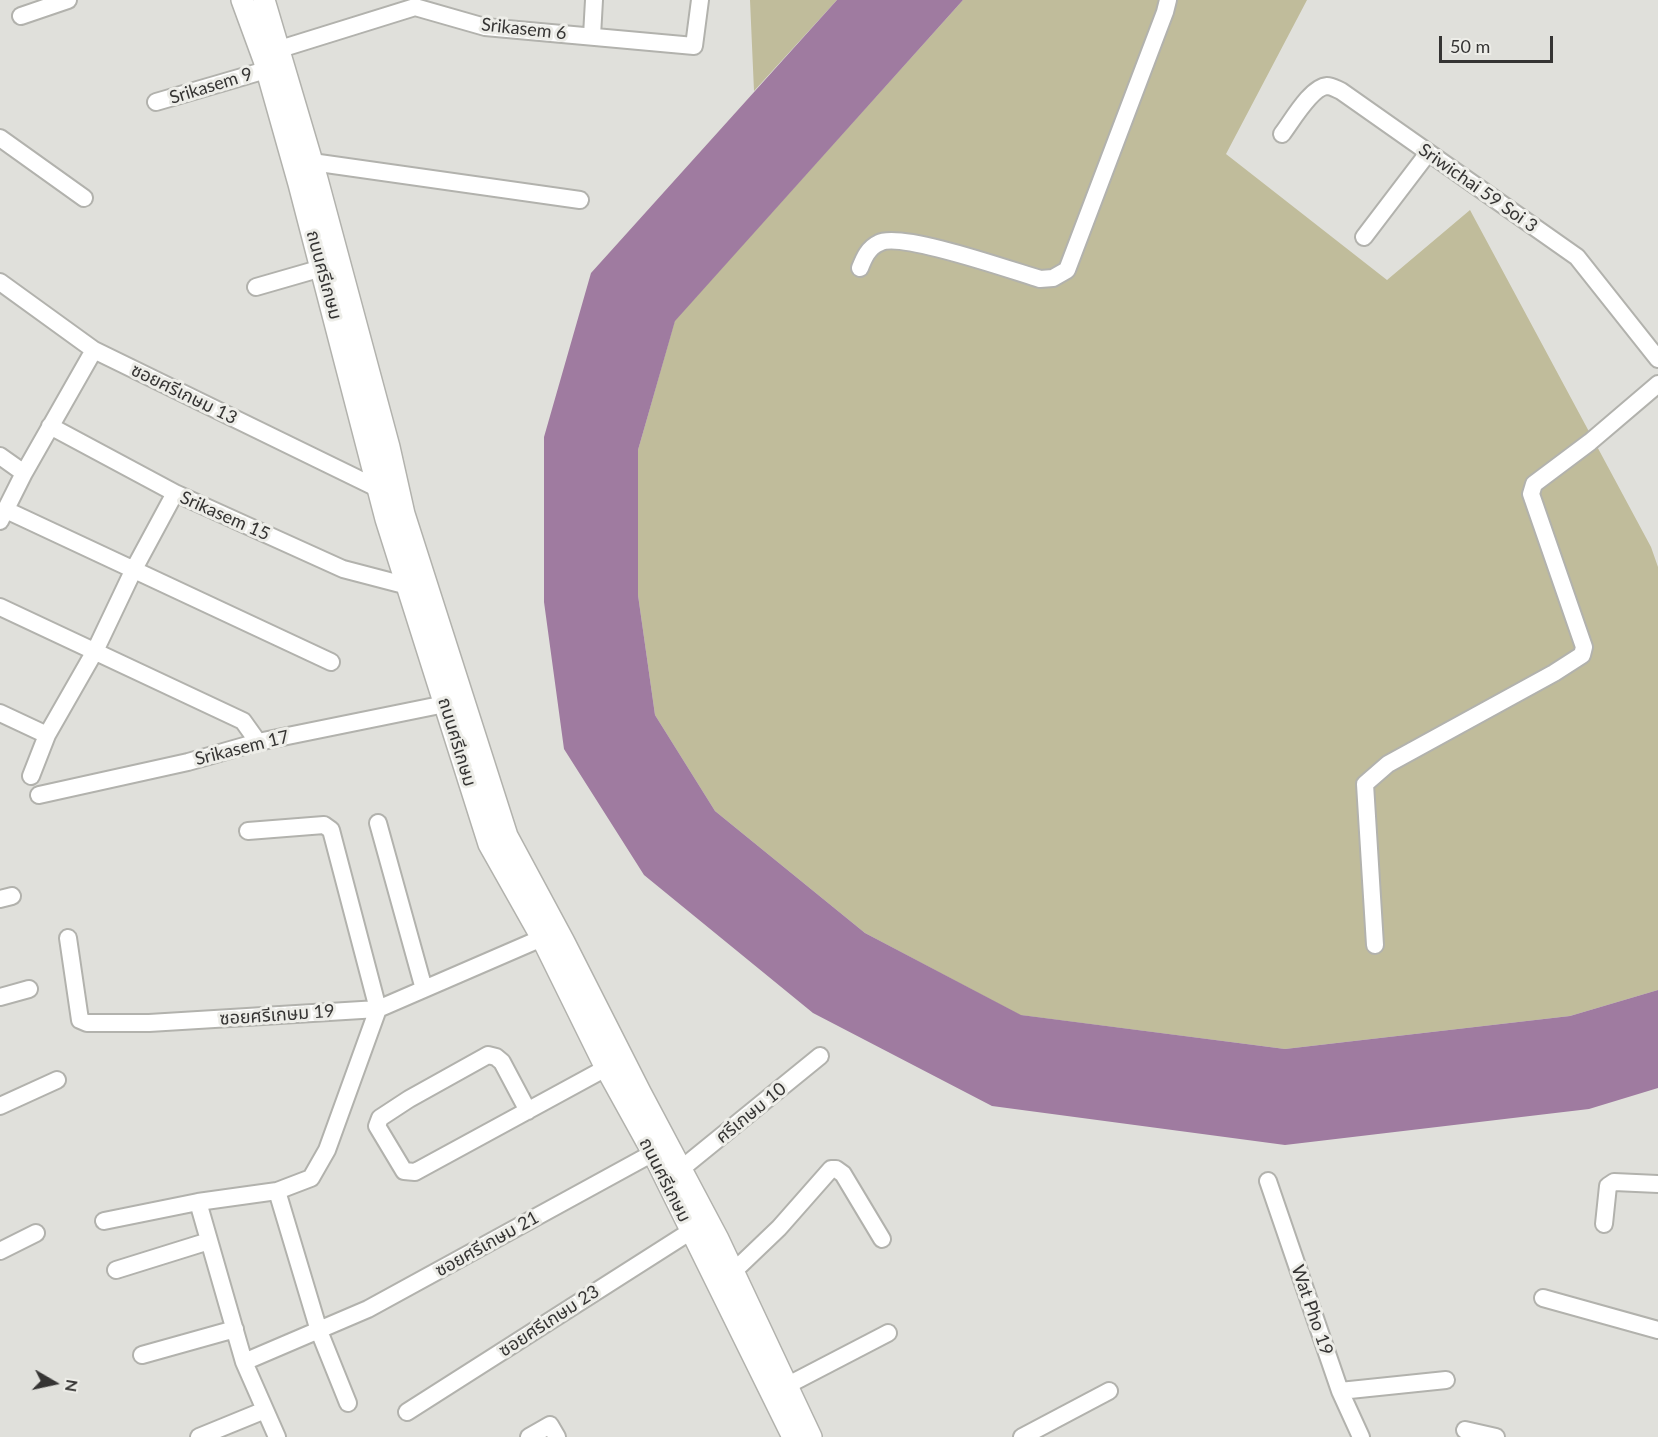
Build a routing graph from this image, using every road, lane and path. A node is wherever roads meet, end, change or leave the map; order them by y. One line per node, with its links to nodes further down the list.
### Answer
1 (68, 0): 8 (street)
2 (242, 0): 11 (main road, ถนนศรีเกษม)
3 (264, 0): 10 (main road, ถนนศรีเกษม)
4 (594, 0): 9 (street)
5 (700, 0): 9 (street, Srikasem 6)
6 (1168, 0): 21 (street)
7 (415, 2): 9 (street, Srikasem 6); 10 (street, Srikasem 6)
8 (21, 16)
9 (592, 36)
10 (280, 49): 16 (main road, ถนนศรีเกษม)
11 (266, 70): 12 (street, Srikasem 9); 20 (main road, ถนนศรีเกษม)
12 (156, 102)
13 (1282, 134): 15 (street, Sriwichai 59 Soi 3)
14 (0, 138): 17 (street)
15 (1428, 153): 19 (street); 25 (street, Sriwichai 59 Soi 3)
16 (312, 162): 18 (street); 46 (main road, ถนนศรีเกษม)
17 (84, 198)
18 (580, 200)
19 (1364, 237)
20 (322, 268): 23 (street); 30 (main road, ถนนศรีเกษม)
21 (860, 268)
22 (0, 282): 24 (street, ซอยศรีเกษม 13)
23 (256, 287)
24 (94, 350): 27 (street); 30 (street, ซอยศรีเกษม 13)
25 (1658, 359)
26 (1658, 384): 49 (street)
27 (50, 426): 29 (street); 31 (street, Srikasem 15)
28 (0, 456): 29 (street)
29 (24, 473): 32 (street)
30 (379, 489): 34 (main road, ถนนศรีเกษม)
31 (175, 493): 33 (street); 34 (street, Srikasem 15)
32 (3, 515): 33 (street)
33 (134, 569): 36 (street); 37 (street)
34 (408, 586): 38 (main road, ถนนศรีเกษม)
35 (0, 607): 36 (street)
36 (95, 651): 40 (street); 41 (street)
37 (331, 662)
38 (445, 704): 41 (street, Srikasem 17); 46 (main road, ถนนศรีเกษม)
39 (0, 713): 40 (street)
40 (47, 735): 42 (street)
41 (258, 742): 43 (street, Srikasem 17)
42 (31, 776)
43 (39, 795)
44 (378, 823): 51 (street)
45 (248, 831): 53 (street)
46 (511, 865): 48 (main road, ถนนศรีเกษม); 60 (main road, ถนนศรีเกษม)
47 (68, 938): 53 (street, ซอยศรีเกษม 19)
48 (542, 938): 51 (street, ซอยศรีเกษม 19); 55 (main road, ถนนศรีเกษม)
49 (1375, 945)
50 (28, 989): 52 (street)
51 (424, 989): 53 (street, ซอยศรีเกษม 19)
52 (0, 997)
53 (378, 1009): 63 (street)
54 (820, 1056): 60 (street, ศรีเกษม 10)
55 (606, 1068): 58 (street); 59 (main road, ถนนศรีเกษม)
56 (57, 1080): 57 (street)
57 (0, 1106)
58 (528, 1111): 58 (street)
59 (652, 1153): 67 (main road, ถนนศรีเกษม); 77 (street, ซอยศรีเกษม 21)
60 (681, 1169): 73 (main road, ถนนศรีเกษม)
61 (1268, 1180): 84 (street, Wat Pho 19)
62 (1658, 1184): 66 (street)
63 (277, 1191): 64 (street); 77 (street)
64 (198, 1202): 65 (street); 70 (street)
65 (104, 1221)
66 (1604, 1224)
67 (691, 1231): 87 (street, ซอยศรีเกษม 23); 93 (main road, ถนนศรีเกษม)
68 (36, 1233): 71 (street)
69 (882, 1239): 73 (street)
70 (209, 1241): 72 (street); 75 (street)
71 (0, 1251)
72 (116, 1270)
73 (734, 1271): 82 (main road, ถนนศรีเกษม)
74 (1543, 1298): 76 (street)
75 (235, 1329): 79 (street); 80 (street)
76 (1658, 1330)
77 (319, 1331): 80 (street, ซอยศรีเกษม 21); 85 (street)
78 (888, 1333): 82 (street)
79 (142, 1355)
80 (244, 1362): 86 (street)
81 (1446, 1380): 84 (street)
82 (788, 1385): 94 (main road, ถนนศรีเกษม)
83 (1109, 1391): 95 (street)
84 (1340, 1391): 96 (street, Wat Pho 19)
85 (348, 1403)
86 (265, 1410): 89 (street); 90 (street)
87 (407, 1412)
88 (1465, 1430): 97 (street)
89 (199, 1437)
90 (277, 1437)
91 (529, 1437): 92 (street)
92 (557, 1437)
93 (793, 1437)
94 (811, 1437)
95 (1022, 1437)
96 (1361, 1437)
97 (1496, 1437)

